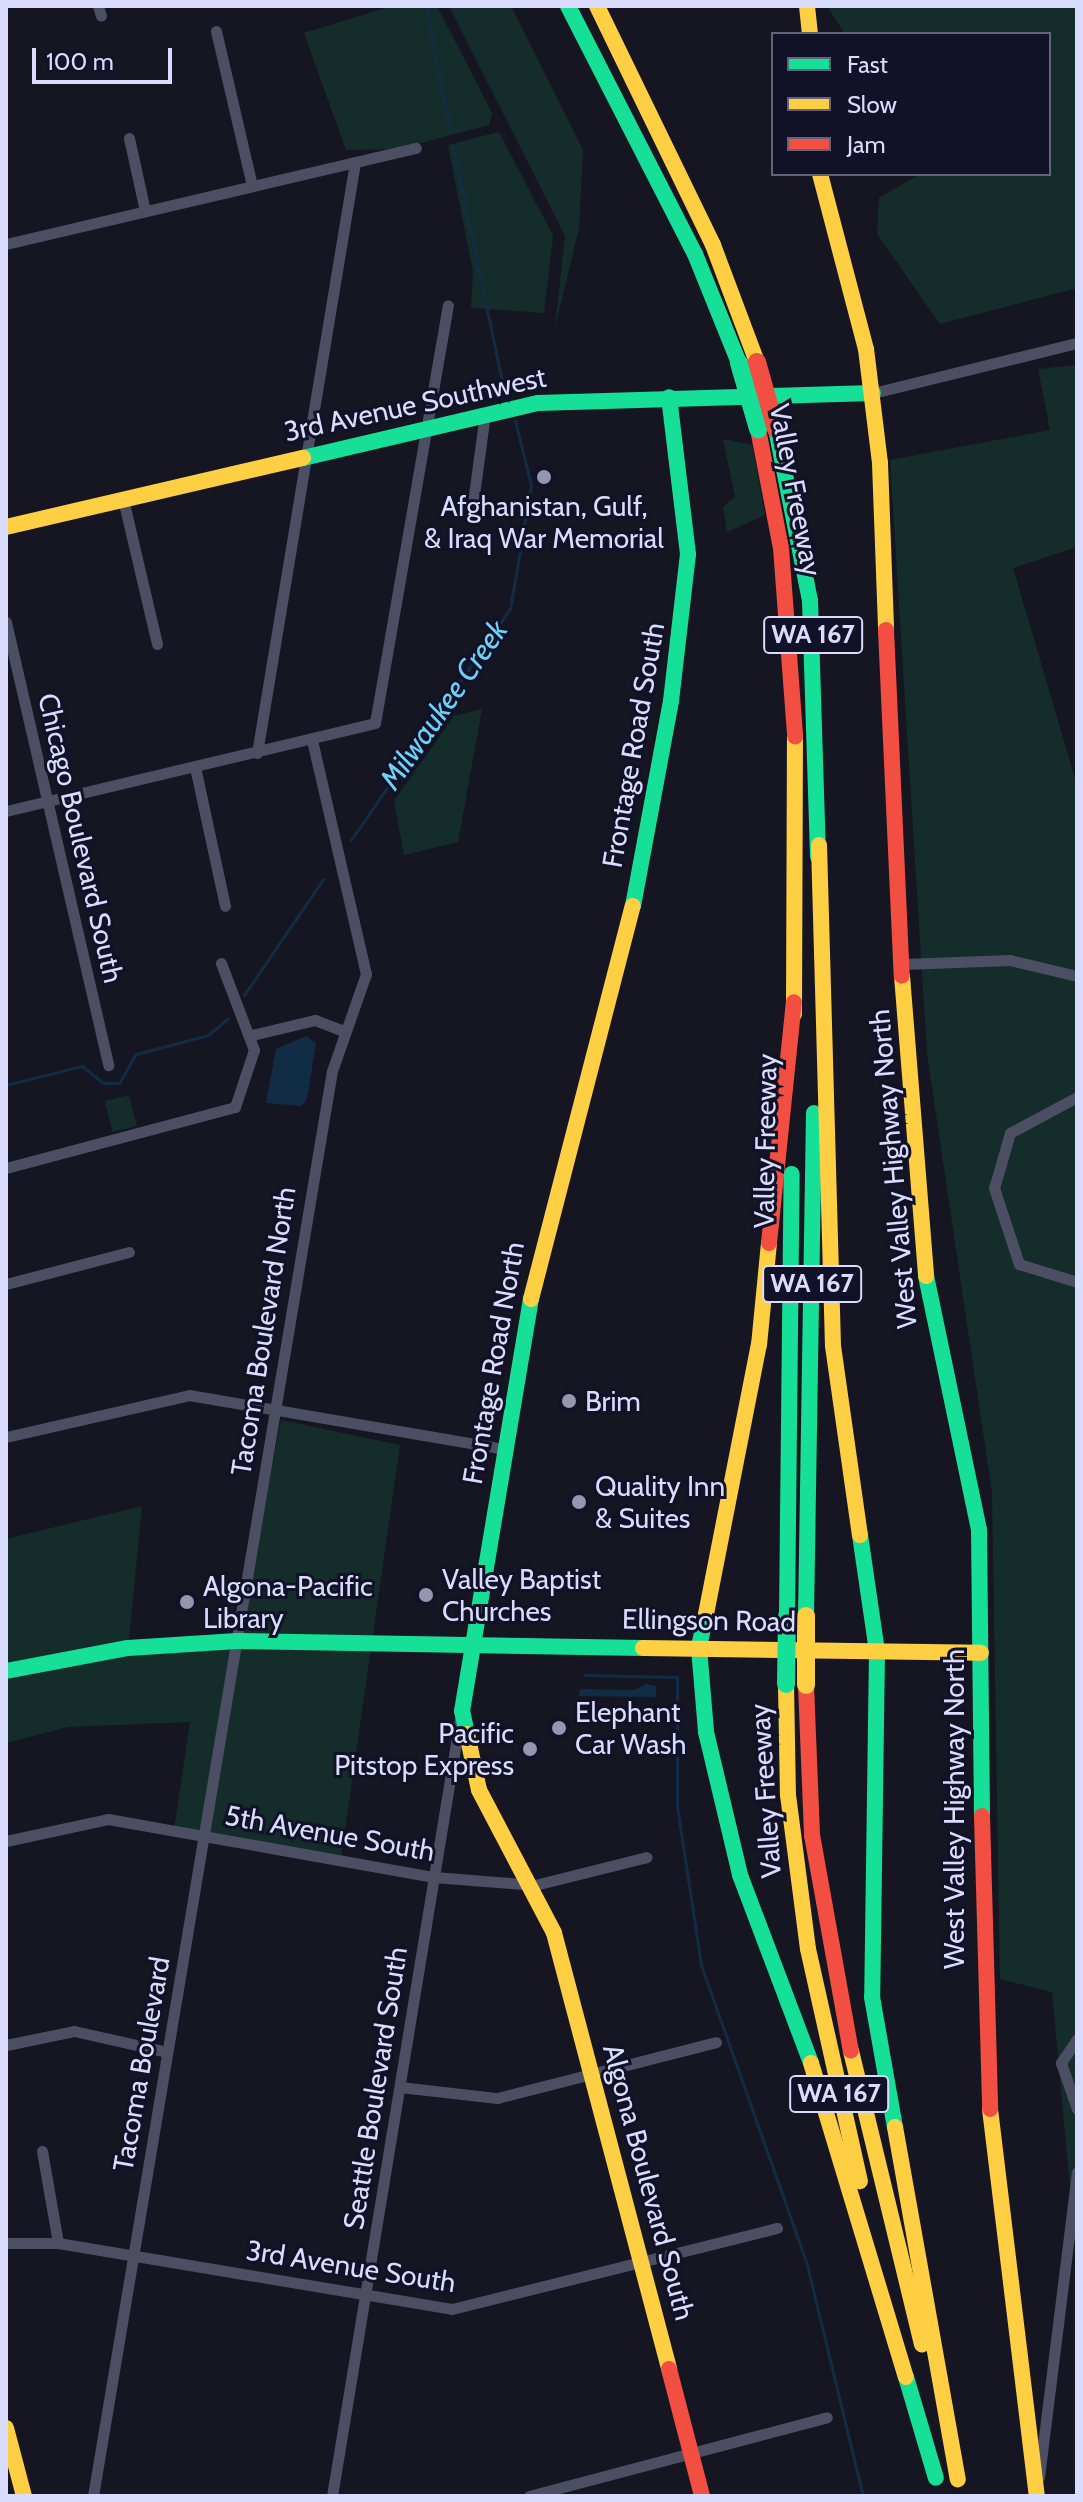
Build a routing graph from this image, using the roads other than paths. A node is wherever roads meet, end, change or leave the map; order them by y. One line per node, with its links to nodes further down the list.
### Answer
1 (568, 6): 15 (main road, Valley Freeway / WA 167)
2 (597, 6): 15 (main road, Valley Freeway / WA 167)
3 (807, 6): 5 (main road)
4 (216, 31): 10 (street)
5 (810, 32)
6 (129, 138): 11 (street)
7 (416, 148): 8 (street)
8 (355, 162): 10 (street); 21 (street)
9 (820, 176): 16 (main road, West Valley Highway North)
10 (252, 186): 11 (street)
11 (145, 211): 12 (street)
12 (6, 244)
13 (448, 305): 19 (street)
14 (1077, 343): 16 (street, 3rd Avenue Southwest)
15 (748, 362): 20 (main road, Valley Freeway / WA 167, bridge)
16 (873, 393): 17 (main road, 3rd Avenue Southwest); 35 (main road, West Valley Highway North)
17 (669, 397): 18 (main road, 3rd Avenue Southwest); 41 (main road, Frontage Road South)
18 (485, 414): 19 (main road, 3rd Avenue Southwest); 23 (street)
19 (426, 429): 21 (main road, 3rd Avenue Southwest); 27 (street)
20 (767, 429): 32 (main road, Valley Freeway / WA 167); 37 (main road, Valley Freeway / WA 167)
21 (307, 456): 22 (main road, 3rd Avenue Southwest); 28 (street)
22 (123, 499): 24 (main road, 3rd Avenue Southwest); 26 (street)
23 (471, 517)
24 (6, 527)
25 (6, 622): 30 (street, Chicago Boulevard South)
26 (157, 644)
27 (312, 740): 28 (street); 38 (street, Tacoma Boulevard North)
28 (257, 753): 29 (street)
29 (195, 767): 30 (street); 33 (street)
30 (47, 802): 31 (street); 40 (street, Chicago Boulevard South)
31 (6, 811)
32 (819, 845): 50 (main road, Valley Freeway / WA 167); 54 (main road)
33 (225, 906)
34 (221, 963): 39 (street)
35 (903, 964): 36 (street); 55 (main road, West Valley Highway North)
36 (1077, 976)
37 (794, 1002): 50 (main road, Valley Freeway / WA 167); 53 (main road)
38 (343, 1031): 39 (street); 47 (street, Tacoma Boulevard North)
39 (252, 1035): 43 (street)
40 (108, 1065)
41 (578, 1095): 49 (main road, Frontage Road North)
42 (1077, 1097): 45 (street)
43 (6, 1168)
44 (129, 1252): 46 (street)
45 (1077, 1282)
46 (6, 1284)
47 (274, 1410): 48 (street); 49 (street); 51 (street, Tacoma Boulevard North)
48 (6, 1437)
49 (505, 1449): 52 (main road, Frontage Road North)
50 (797, 1616): 81 (main road, Valley Freeway / WA 167, bridge); 82 (main road, Valley Freeway / WA 167, bridge)
51 (237, 1641): 52 (main road, Ellingson Road); 56 (main road, Ellingson Road); 58 (street, Tacoma Boulevard)
52 (473, 1643): 53 (main road, Ellingson Road); 57 (main road, Frontage Road North)
53 (699, 1648): 54 (main road, Ellingson Road); 81 (main road)
54 (877, 1652): 55 (main road, Ellingson Road); 82 (main road)
55 (981, 1653): 83 (main road, West Valley Highway North)
56 (6, 1671)
57 (462, 1711): 61 (street, Seattle Boulevard South); 62 (main road, Algona Boulevard South)
58 (206, 1836): 59 (street, 5th Avenue South); 61 (street, 5th Avenue South); 66 (street, Tacoma Boulevard)
59 (6, 1841)
60 (647, 1857): 62 (street, 5th Avenue South)
61 (434, 1877): 62 (street, 5th Avenue South); 68 (street, Seattle Boulevard South)
62 (535, 1885): 67 (main road, Algona Boulevard South)
63 (1077, 2039): 69 (street)
64 (716, 2042): 67 (street)
65 (6, 2045): 66 (street)
66 (167, 2052): 75 (street, Tacoma Boulevard)
67 (592, 2073): 68 (street); 76 (main road, Algona Boulevard South)
68 (400, 2087): 77 (street, Seattle Boulevard South)
69 (1077, 2109)
70 (42, 2151): 74 (street)
71 (1077, 2172): 83 (street)
72 (777, 2228): 76 (street, 3rd Avenue South)
73 (6, 2243): 74 (street, 3rd Avenue South)
74 (58, 2243): 75 (street, 3rd Avenue South)
75 (131, 2256): 77 (street, 3rd Avenue South); 85 (street, Tacoma Boulevard)
76 (642, 2264): 77 (street, 3rd Avenue South); 80 (main road, Algona Boulevard South)
77 (366, 2294): 86 (street, Seattle Boulevard South)
78 (827, 2417): 80 (street)
79 (6, 2428): 84 (main road)
80 (691, 2453): 87 (street); 88 (main road, Algona Boulevard South)
81 (938, 2487)
82 (960, 2488)
83 (1037, 2495)
84 (24, 2496)
85 (93, 2496)
86 (332, 2496)
87 (529, 2496)
88 (702, 2496)

